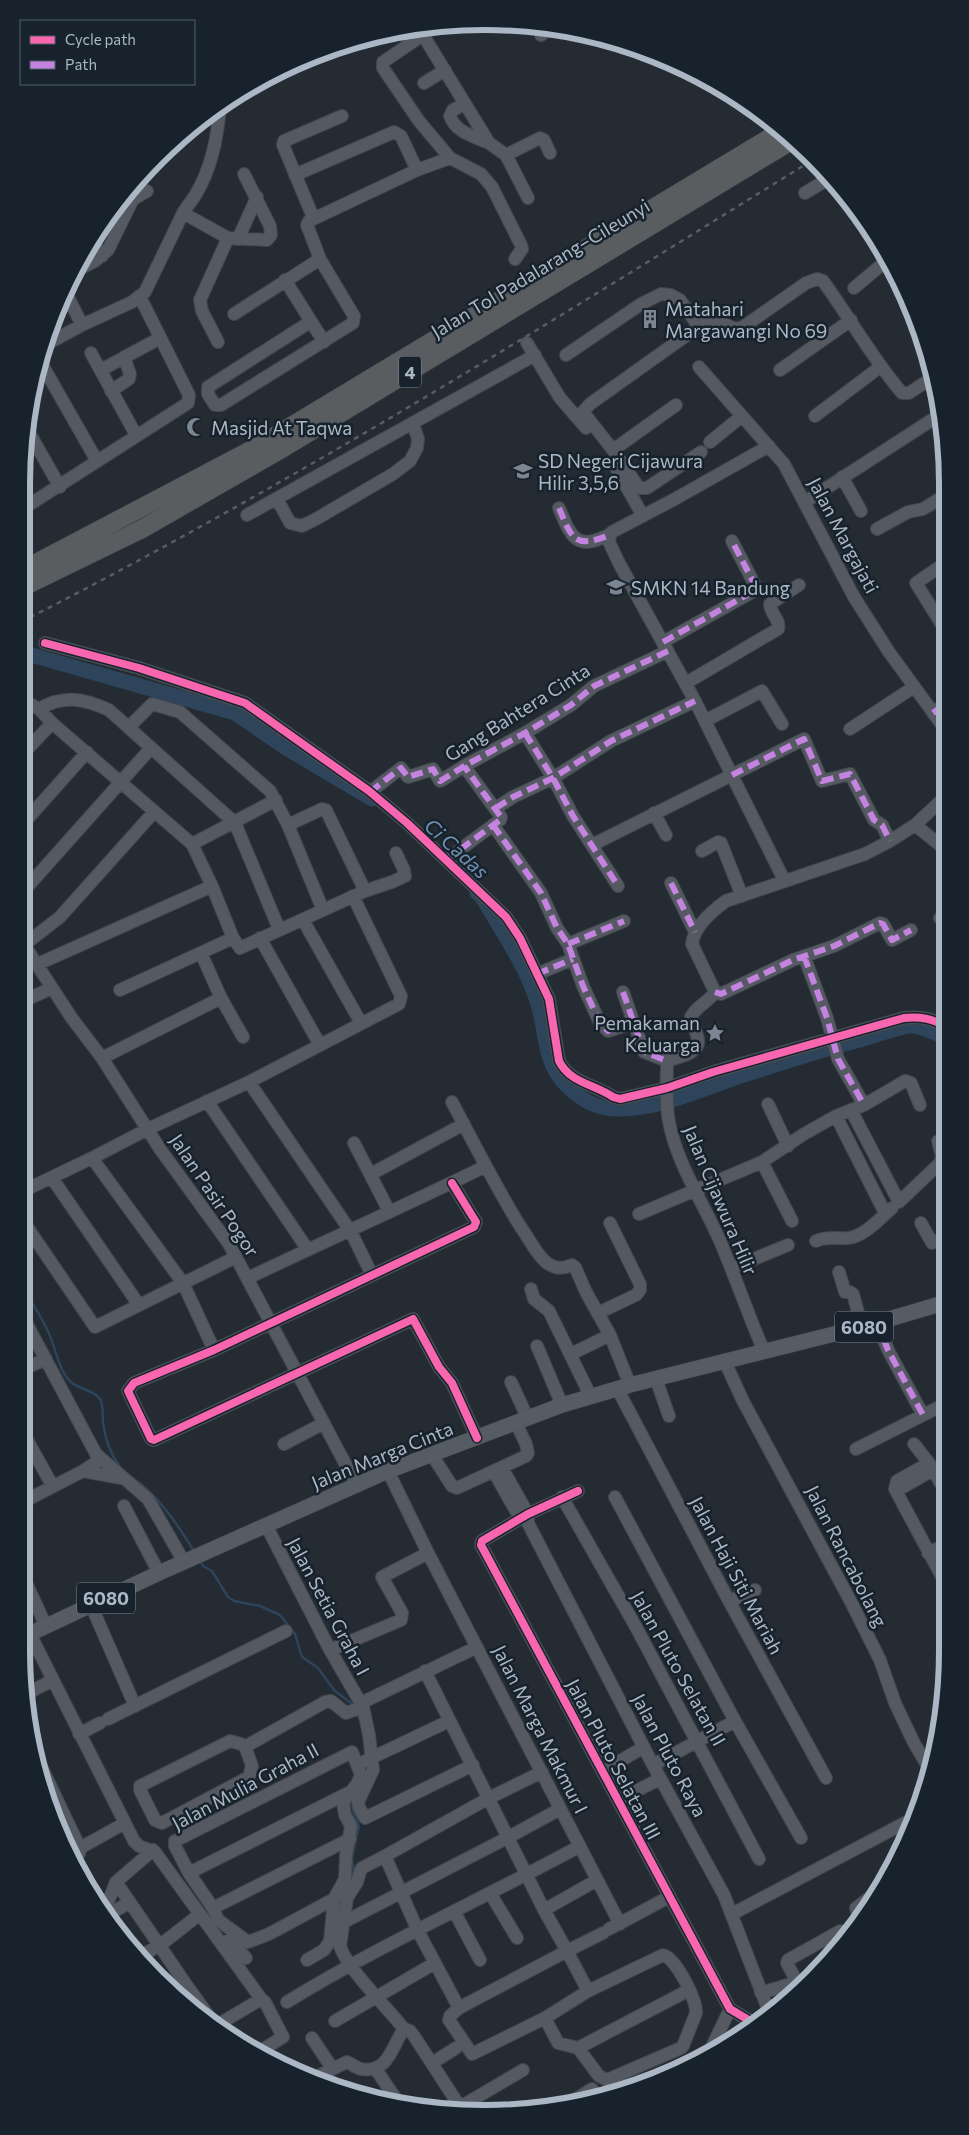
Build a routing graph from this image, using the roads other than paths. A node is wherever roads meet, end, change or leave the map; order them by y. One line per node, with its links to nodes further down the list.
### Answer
1 (431, 33): 3 (street)
2 (421, 35): 13 (street)
3 (445, 70): 4 (street); 5 (street)
4 (424, 82)
5 (464, 104): 9 (street); 9 (street)
6 (342, 116): 16 (street)
7 (218, 117): 24 (street)
8 (774, 135): 83 (highway, Jalan Tol Padalarang–Cileunyi / 4)
9 (489, 143): 12 (street)
10 (785, 144): 85 (highway, Jalan Tol Padalarang–Cileunyi / 4)
11 (550, 153): 12 (street)
12 (506, 155): 21 (street)
13 (450, 158): 14 (street); 30 (street)
14 (417, 170): 16 (street); 25 (street)
15 (244, 174): 20 (street)
16 (296, 175): 25 (street)
17 (823, 182): 19 (street)
18 (147, 191): 22 (street)
19 (805, 193)
20 (256, 197): 26 (street); 26 (street)
21 (528, 198)
22 (132, 201): 23 (street); 28 (street)
23 (128, 203)
24 (186, 208): 26 (street); 35 (street)
25 (313, 217): 29 (street)
26 (233, 239): 44 (street)
27 (97, 247): 28 (street)
28 (102, 256): 31 (street)
29 (320, 259): 33 (street); 45 (street)
30 (515, 259)
31 (87, 264)
32 (882, 264): 34 (street)
33 (285, 280): 37 (street); 39 (street)
34 (854, 288)
35 (140, 297): 40 (street); 42 (street)
36 (70, 300): 40 (street)
37 (234, 314)
38 (851, 320): 41 (street); 52 (street); 55 (street)
39 (310, 322): 45 (street); 45 (street)
40 (82, 325): 43 (street)
41 (699, 327): 49 (street); 67 (street)
42 (160, 338): 50 (street); 63 (street)
43 (53, 341)
44 (218, 342)
45 (324, 342)
46 (527, 343): 48 (street)
47 (91, 353): 54 (street)
48 (535, 355): 62 (street); 79 (street)
49 (566, 355)
50 (124, 357): 54 (street); 57 (street)
51 (699, 367): 59 (street, Jalan Margajati)
52 (880, 367): 56 (street); 60 (street)
53 (45, 368): 69 (street)
54 (101, 370): 57 (street)
55 (780, 370)
56 (927, 381)
57 (111, 390): 63 (street)
58 (676, 405): 67 (street)
59 (742, 416): 65 (street); 66 (street, Jalan Margajati)
60 (815, 416)
61 (934, 419): 70 (street)
62 (413, 423): 72 (street); 72 (street)
63 (136, 436): 69 (street)
64 (33, 440): 71 (street)
65 (710, 442)
66 (769, 446): 74 (street, Jalan Margajati); 79 (street)
67 (613, 450): 68 (street)
68 (701, 452)
69 (97, 461): 71 (street)
70 (842, 477): 74 (street); 77 (street)
71 (60, 487): 75 (street)
72 (277, 499): 78 (street)
73 (939, 499): 80 (street)
74 (805, 502): 91 (street, Jalan Margajati)
75 (30, 505)
76 (558, 508): 81 (street)
77 (861, 511)
78 (247, 515)
79 (643, 516): 81 (street)
80 (877, 529)
81 (610, 535): 89 (street)
82 (732, 541): 89 (street, Gang Bahtera Cinta)
83 (30, 566)
84 (939, 567): 87 (street)
85 (30, 584)
86 (799, 585): 90 (street)
87 (939, 620)
88 (45, 643): 111 (street)
89 (666, 646): 90 (street); 103 (street, Gang Bahtera Cinta)
90 (686, 683): 92 (street)
91 (914, 687): 96 (street, Jalan Margajati); 102 (street)
92 (695, 701): 97 (street); 109 (street)
93 (30, 704): 94 (street)
94 (39, 709): 99 (street); 101 (street)
95 (939, 709): 96 (street)
96 (933, 714): 98 (street, Jalan Margajati)
97 (705, 721): 100 (street); 108 (street)
98 (939, 722)
99 (52, 723): 104 (street); 106 (street)
100 (782, 724)
101 (129, 727): 105 (street); 112 (street)
102 (850, 729)
103 (525, 733): 107 (street, Gang Bahtera Cinta); 109 (street)
104 (30, 746)
105 (151, 748): 110 (street); 118 (street)
106 (87, 752): 110 (street); 117 (street)
107 (464, 766): 111 (street, Gang Bahtera Cinta); 114 (street)
108 (732, 775): 116 (street); 123 (street); 130 (street)
109 (553, 778): 114 (street); 125 (street)
110 (122, 782): 115 (street); 132 (street)
111 (370, 792): 129 (street)
112 (276, 800): 118 (street); 120 (street)
113 (939, 803): 121 (street)
114 (496, 808): 119 (street)
115 (154, 812): 124 (street); 143 (street)
116 (654, 813): 122 (street); 125 (street)
117 (30, 816)
118 (234, 823): 124 (street); 140 (street)
119 (493, 824): 129 (street); 146 (street)
120 (288, 825): 135 (street); 137 (street)
121 (915, 825): 123 (street); 126 (street)
122 (666, 835)
123 (890, 842): 130 (street)
124 (192, 844): 133 (street)
125 (592, 844): 134 (street)
126 (939, 844)
127 (702, 851): 136 (street)
128 (396, 853): 135 (street)
129 (446, 860): 152 (street)
130 (784, 880): 136 (street)
131 (671, 882): 142 (street)
132 (30, 884)
133 (212, 886): 144 (street); 151 (street)
134 (618, 886)
135 (359, 894): 137 (street); 161 (street)
136 (742, 896): 142 (street)
137 (323, 910): 138 (street)
138 (303, 920): 140 (street); 161 (street)
139 (624, 921): 146 (street)
140 (279, 929): 145 (street)
141 (911, 930): 149 (street)
142 (696, 932): 156 (street)
143 (30, 938)
144 (233, 938): 145 (street); 148 (street)
145 (260, 938): 163 (street)
146 (568, 944): 150 (street)
147 (30, 953): 151 (street, Jalan Pasir Pogor)
148 (201, 953): 154 (street); 158 (street)
149 (804, 956): 156 (street); 164 (street)
150 (573, 959): 152 (street); 159 (street)
151 (38, 964): 153 (street, Jalan Pasir Pogor)
152 (537, 974): 168 (street)
153 (52, 988): 157 (street); 165 (street, Jalan Pasir Pogor)
154 (120, 990)
155 (623, 992): 159 (street)
156 (715, 992): 166 (street)
157 (30, 998)
158 (221, 998): 162 (street); 165 (street)
159 (633, 1022): 166 (street)
160 (939, 1022): 164 (street)
161 (362, 1023): 163 (street)
162 (243, 1037)
163 (320, 1045): 167 (street)
164 (834, 1045): 168 (street); 172 (street)
165 (102, 1058): 177 (street, Jalan Pasir Pogor)
166 (667, 1060): 168 (street, Jalan Cijawura Hilir)
167 (249, 1082): 169 (street); 199 (street)
168 (667, 1090): 190 (street, Jalan Cijawura Hilir)
169 (206, 1101): 177 (street); 203 (street)
170 (452, 1102): 176 (street)
171 (768, 1104): 181 (street)
172 (864, 1105): 173 (street); 174 (street)
173 (920, 1105)
174 (851, 1110): 175 (street); 191 (street)
175 (836, 1116): 181 (street); 193 (street)
176 (464, 1124): 185 (street); 186 (street)
177 (148, 1129): 182 (street); 204 (street, Jalan Pasir Pogor)
178 (938, 1141): 180 (street)
179 (354, 1142): 186 (street)
180 (939, 1145)
181 (788, 1146): 183 (street)
182 (92, 1158): 187 (street); 209 (street)
183 (762, 1162): 190 (street); 195 (street)
184 (939, 1164): 191 (street)
185 (486, 1166): 188 (street); 213 (street, Jalan Haji Siti Mariah)
186 (372, 1174): 192 (street)
187 (52, 1178): 189 (street); 212 (street)
188 (452, 1183): 192 (street); 207 (street)
189 (30, 1188)
190 (696, 1191): 194 (street); 205 (street, Jalan Cijawura Hilir)
191 (899, 1202): 193 (street)
192 (389, 1211): 199 (street)
193 (885, 1213): 201 (street)
194 (639, 1214)
195 (792, 1221)
196 (610, 1223): 213 (street)
197 (921, 1223): 200 (street)
198 (30, 1232): 212 (street)
199 (350, 1232): 203 (street); 207 (street)
200 (939, 1240)
201 (816, 1241)
202 (788, 1245): 205 (street)
203 (308, 1250): 208 (street)
204 (236, 1257): 208 (street, Jalan Pasir Pogor); 209 (street)
205 (732, 1268): 219 (street, Jalan Cijawura Hilir)
206 (839, 1272): 215 (street)
207 (372, 1275): 214 (street)
208 (248, 1278): 214 (street, Jalan Pasir Pogor)
209 (182, 1283): 212 (street); 220 (street)
210 (531, 1288): 221 (street)
211 (939, 1304): 215 (main road, Jalan Marga Cinta / 6080)
212 (139, 1305)
213 (598, 1313): 217 (street, Jalan Haji Siti Mariah)
214 (270, 1322): 220 (street); 225 (street, Jalan Pasir Pogor)
215 (869, 1325): 219 (main road, Jalan Marga Cinta / 6080); 232 (street)
216 (30, 1329): 222 (street)
217 (610, 1335): 221 (street); 228 (street, Jalan Haji Siti Mariah)
218 (537, 1346): 230 (street)
219 (772, 1349): 223 (main road, Jalan Marga Cinta / 6080)
220 (214, 1350): 225 (street)
221 (571, 1354): 229 (street)
222 (46, 1358): 224 (street); 242 (street)
223 (717, 1364): 226 (main road, Jalan Marga Cinta / 6080); 286 (street, Jalan Rancabolang)
224 (30, 1366)
225 (297, 1372): 235 (street, Jalan Pasir Pogor); 236 (street)
226 (656, 1379): 228 (main road, Jalan Marga Cinta / 6080); 233 (street)
227 (511, 1382): 234 (street)
228 (623, 1386): 229 (main road, Jalan Marga Cinta / 6080); 266 (street, Jalan Haji Siti Mariah)
229 (590, 1395): 230 (main road, Jalan Marga Cinta / 6080)
230 (562, 1405): 234 (main road, Jalan Marga Cinta / 6080)
231 (939, 1407): 232 (street)
232 (923, 1415): 240 (street)
233 (669, 1416)
234 (522, 1421): 236 (main road, Jalan Marga Cinta / 6080); 244 (street)
235 (324, 1423): 237 (street); 250 (street, Jalan Pasir Pogor)
236 (477, 1438): 241 (main road, Jalan Marga Cinta / 6080)
237 (284, 1444)
238 (914, 1444): 243 (street)
239 (30, 1445): 249 (street)
240 (856, 1449)
241 (432, 1455): 244 (street); 246 (main road, Jalan Marga Cinta / 6080)
242 (100, 1460): 245 (street); 247 (street)
243 (931, 1467): 248 (street); 260 (street)
244 (498, 1470): 256 (street, Jalan Pluto Raya)
245 (83, 1471): 247 (street); 249 (street)
246 (388, 1471): 250 (main road, Jalan Marga Cinta / 6080); 259 (street, Jalan Marga Makmur I)
247 (121, 1478): 261 (street)
248 (939, 1480)
249 (52, 1485): 254 (street)
250 (357, 1486): 257 (main road, Jalan Marga Cinta / 6080)
251 (578, 1490): 252 (street)
252 (562, 1497): 256 (street); 282 (street, Jalan Pluto Selatan II)
253 (615, 1497): 280 (street)
254 (30, 1498)
255 (124, 1506): 263 (street)
256 (525, 1519): 284 (street, Jalan Pluto Raya); 290 (street, Jalan Pluto Selatan III)
257 (266, 1525): 261 (main road, Jalan Marga Cinta / 6080); 273 (street, Jalan Setia Graha I)
258 (939, 1548): 260 (street)
259 (428, 1553): 272 (street, Jalan Marga Makmur I); 273 (street)
260 (928, 1553): 262 (street)
261 (193, 1559): 263 (main road, Jalan Marga Cinta / 6080)
262 (939, 1571)
263 (159, 1573): 267 (main road, Jalan Marga Cinta / 6080)
264 (754, 1590): 266 (street)
265 (30, 1591): 268 (street)
266 (729, 1601): 292 (street, Jalan Haji Siti Mariah)
267 (92, 1605): 268 (main road, Jalan Marga Cinta / 6080); 278 (street)
268 (46, 1626): 270 (main road, Jalan Marga Cinta / 6080)
269 (286, 1631): 278 (street)
270 (30, 1634)
271 (30, 1643): 275 (street)
272 (477, 1647): 274 (street); 291 (street, Jalan Marga Makmur I)
273 (330, 1650): 277 (street, Jalan Setia Graha I)
274 (425, 1671): 277 (street); 279 (street)
275 (53, 1680): 276 (street); 281 (street)
276 (32, 1691)
277 (362, 1705): 283 (street); 285 (street, Jalan Setia Graha I)
278 (135, 1706): 281 (street)
279 (449, 1721): 285 (street); 288 (street)
280 (735, 1721): 282 (street); 301 (street)
281 (79, 1734): 299 (street)
282 (697, 1741): 289 (street); 307 (street, Jalan Pluto Selatan II)
283 (245, 1746): 283 (street)
284 (644, 1747): 289 (street, Jalan Pluto Raya); 290 (street)
285 (372, 1759): 287 (street); 288 (street, Jalan Setia Graha I)
286 (925, 1762)
287 (358, 1763): 294 (street); 308 (street, Jalan Mulia Graha II)
288 (473, 1765): 295 (street)
289 (653, 1765): 293 (street, Jalan Pluto Raya)
290 (603, 1771): 296 (street, Jalan Pluto Selatan III)
291 (542, 1772): 295 (street); 297 (street, Jalan Marga Makmur I)
292 (826, 1778)
293 (660, 1779): 296 (street); 323 (street, Jalan Pluto Raya)
294 (348, 1793): 302 (street); 308 (street)
295 (490, 1798): 300 (street); 306 (street)
296 (618, 1800): 314 (street, Jalan Pluto Selatan III)
297 (560, 1809): 300 (street); 303 (street, Jalan Marga Makmur I)
298 (905, 1822): 323 (street)
299 (124, 1823): 304 (street); 305 (street)
300 (507, 1838): 309 (street); 312 (street)
301 (801, 1838)
302 (350, 1839): 315 (street); 318 (street)
303 (580, 1846): 309 (street); 310 (street, Jalan Marga Makmur I)
304 (153, 1850): 311 (street); 322 (street)
305 (77, 1852)
306 (385, 1856): 312 (street); 324 (street)
307 (759, 1859)
308 (189, 1873): 318 (street)
309 (527, 1875): 313 (street); 319 (street)
310 (598, 1880): 319 (street); 325 (street, Jalan Marga Makmur I)
311 (116, 1882): 316 (street); 317 (street)
312 (400, 1893): 324 (street); 326 (street)
313 (490, 1893): 320 (street); 328 (street)
314 (668, 1897): 325 (street); 350 (street, Jalan Pluto Selatan III)
315 (334, 1899): 318 (street); 334 (street)
316 (129, 1903): 321 (street); 330 (street)
317 (107, 1904)
318 (213, 1908)
319 (544, 1910): 331 (street)
320 (454, 1911): 326 (street); 335 (street)
321 (113, 1912)
322 (200, 1914): 329 (street); 330 (street)
323 (732, 1914): 343 (street, Jalan Pluto Raya)
324 (342, 1924): 337 (street)
325 (611, 1928): 331 (street)
326 (418, 1930): 336 (street); 337 (street)
327 (840, 1931): 338 (street)
328 (517, 1938)
329 (221, 1943): 333 (street); 346 (street)
330 (159, 1946): 332 (street); 340 (street)
331 (567, 1951): 342 (street); 349 (street)
332 (146, 1953)
333 (246, 1958)
334 (307, 1960)
335 (480, 1960)
336 (435, 1963): 344 (street); 349 (street)
337 (350, 1965): 344 (street); 347 (street)
338 (796, 1981)
339 (793, 1984): 343 (street)
340 (181, 1986): 345 (street)
341 (689, 1990): 342 (street); 360 (street); 360 (street)
342 (588, 1991): 351 (street)
343 (761, 1993): 348 (street, Jalan Pluto Raya)
344 (376, 1996): 353 (street); 355 (street)
345 (192, 1998)
346 (262, 2000): 354 (street); 358 (street)
347 (287, 2002)
348 (767, 2006)
349 (459, 2008): 351 (street)
350 (730, 2010): 352 (street); 357 (street)
351 (545, 2018): 360 (street)
352 (748, 2020)
353 (335, 2021)
354 (223, 2022)
355 (410, 2028): 361 (street); 363 (street)
356 (312, 2038): 362 (street)
357 (714, 2043)
358 (265, 2048)
359 (456, 2048): 361 (street)
360 (578, 2048)
361 (432, 2063): 369 (street)
362 (332, 2068): 363 (street); 365 (street)
363 (375, 2068): 368 (street)
364 (524, 2070): 370 (street)
365 (321, 2074)
366 (592, 2089): 367 (street)
367 (585, 2094)
368 (393, 2095)
369 (454, 2104)
370 (465, 2104)

